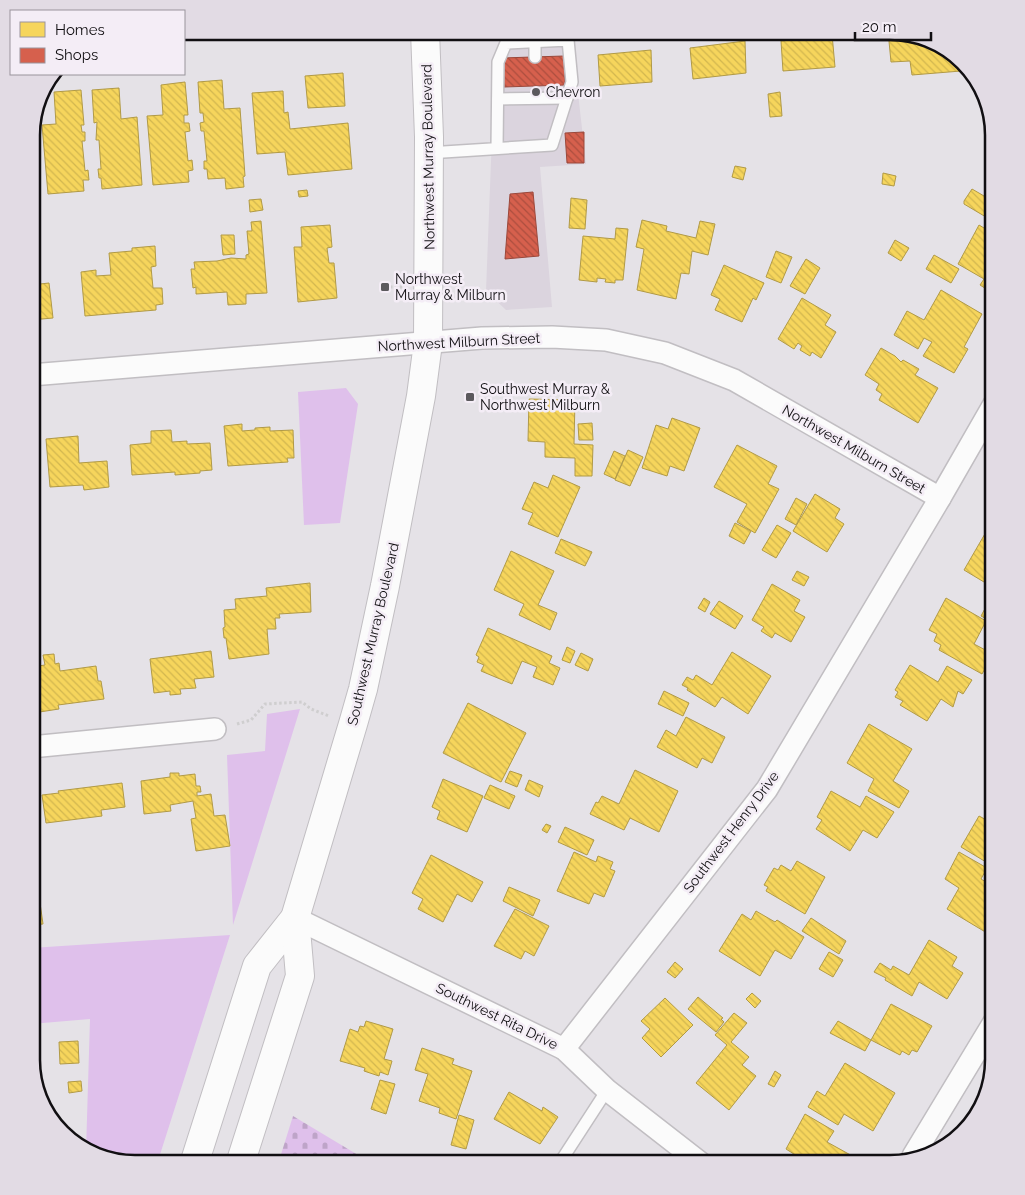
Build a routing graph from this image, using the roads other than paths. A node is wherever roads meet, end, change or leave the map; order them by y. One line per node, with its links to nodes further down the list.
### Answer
1 (426, 40): 11 (main road, Northwest Murray Boulevard)
2 (523, 40): 9 (lane)
3 (535, 40): 5 (lane)
4 (568, 40): 8 (lane)
5 (535, 57)
6 (535, 86): 7 (lane)
7 (535, 98): 8 (lane); 9 (lane)
8 (567, 98): 10 (lane)
9 (498, 99): 10 (lane)
10 (497, 148): 11 (lane)
11 (428, 152): 12 (main road, Northwest Murray Boulevard)
12 (428, 343): 13 (street, Northwest Milburn Street); 15 (street, Northwest Milburn Street); 18 (main road, Southwest Murray Boulevard)
13 (40, 374)
14 (985, 420): 15 (street, Southwest Henry Drive)
15 (940, 498): 20 (street, Southwest Henry Drive)
16 (215, 729): 17 (street)
17 (40, 746)
18 (295, 918): 20 (street, Southwest Rita Drive); 23 (main road, Southwest Murray Boulevard); 24 (main road, Southwest Murray Boulevard)
19 (985, 1037): 22 (street)
20 (564, 1049): 21 (street, Southwest Rita Drive)
21 (608, 1090): 25 (lane); 26 (street, Southwest Rita Drive)
22 (916, 1152)
23 (197, 1155)
24 (243, 1155)
25 (565, 1155)
26 (691, 1155)

